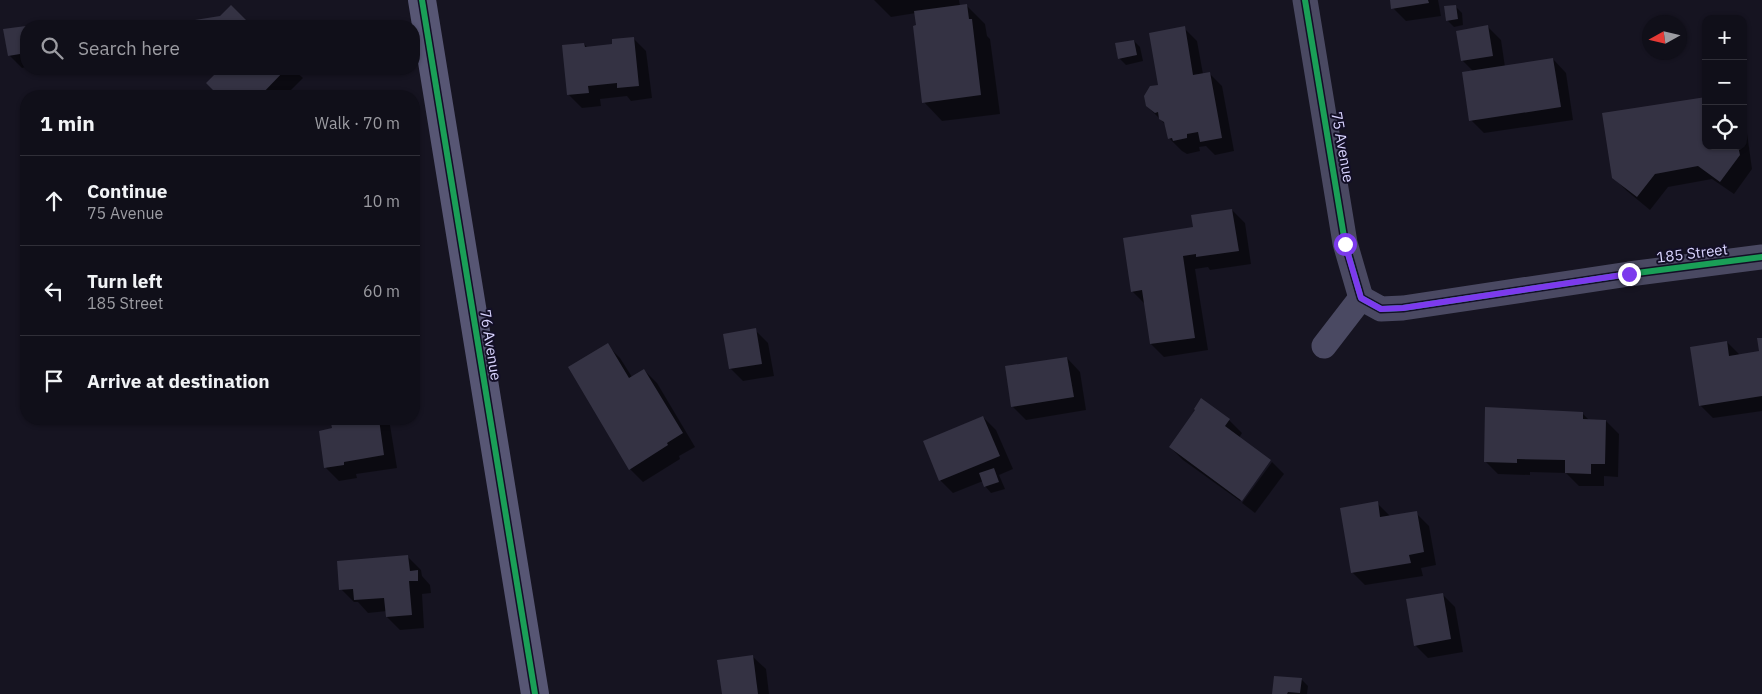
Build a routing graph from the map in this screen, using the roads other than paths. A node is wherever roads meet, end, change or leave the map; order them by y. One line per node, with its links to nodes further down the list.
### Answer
1 (422, 0): 6 (street, 76 Avenue)
2 (1305, 0): 4 (street, 75 Avenue)
3 (1762, 257): 4 (street, 185 Street)
4 (1361, 298): 5 (street)
5 (1324, 346)
6 (535, 694)

